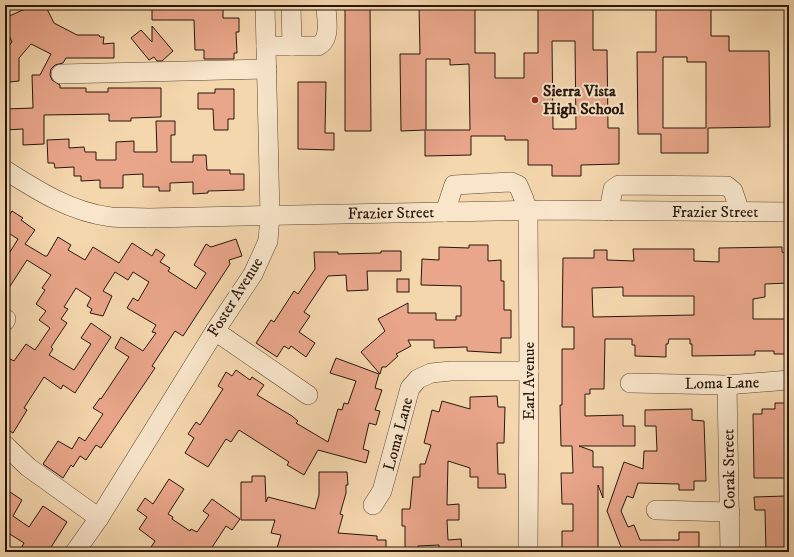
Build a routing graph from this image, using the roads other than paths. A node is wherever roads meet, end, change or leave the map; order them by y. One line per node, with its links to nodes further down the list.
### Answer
1 (265, 5): 4 (street, Foster Avenue)
2 (291, 5): 5 (street)
3 (326, 5): 5 (street)
4 (266, 46): 5 (street); 6 (street, Foster Avenue)
5 (292, 46)
6 (266, 69): 7 (street); 16 (street, Foster Avenue)
7 (61, 74)
8 (5, 170): 16 (street, Frazier Street)
9 (682, 186): 11 (street); 13 (street); 14 (street)
10 (527, 211): 11 (street, Frazier Street); 12 (street, Frazier Street); 12 (street, Earl Avenue); 18 (street, Earl Avenue)
11 (609, 211): 13 (street, Frazier Street)
12 (444, 212): 16 (street, Frazier Street)
13 (682, 212): 14 (street, Frazier Street)
14 (740, 212): 15 (street, Frazier Street)
15 (789, 212)
16 (270, 215): 17 (street, Foster Avenue)
17 (214, 331): 22 (street); 27 (street, Foster Avenue)
18 (529, 371): 24 (street, Loma Lane); 29 (street, Earl Avenue)
19 (789, 380): 21 (street, Loma Lane)
20 (630, 383): 21 (street, Loma Lane)
21 (727, 385): 26 (street, Corak Street)
22 (308, 395)
23 (5, 444): 27 (street)
24 (373, 506)
25 (656, 510): 26 (street)
26 (730, 512): 30 (street, Corak Street)
27 (99, 518): 28 (street, Foster Avenue)
28 (75, 552)
29 (528, 552)
30 (730, 552)

